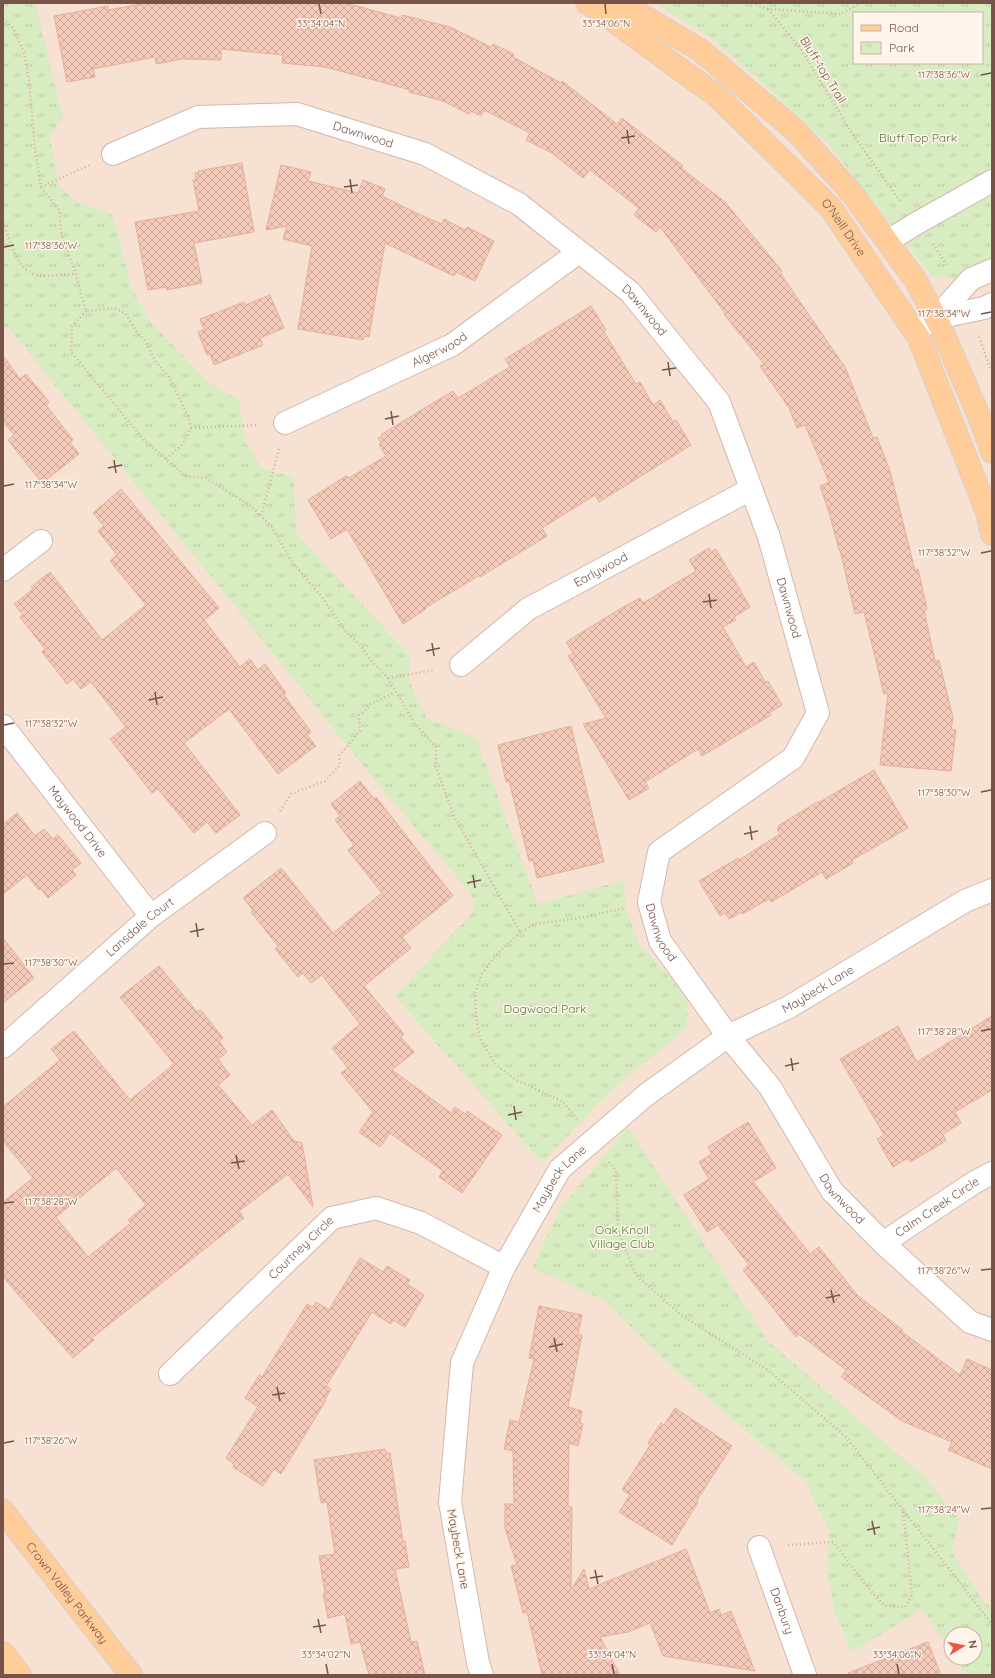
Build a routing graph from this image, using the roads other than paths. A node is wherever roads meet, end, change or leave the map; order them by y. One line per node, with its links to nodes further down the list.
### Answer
1 (587, 3): 10 (main road, O'Neill Drive)
2 (621, 3): 5 (main road)
3 (113, 154): 6 (street, Dawnwood)
4 (992, 181): 5 (street)
5 (888, 241): 9 (main road)
6 (579, 252): 11 (street, Algerwood); 13 (street, Dawnwood)
7 (992, 270): 9 (street)
8 (992, 304): 9 (street)
9 (936, 318): 10 (street); 12 (main road)
10 (915, 331): 14 (main road, O'Neill Drive)
11 (285, 423)
12 (992, 452)
13 (751, 489): 17 (street, Earlywood); 22 (street, Dawnwood)
14 (992, 534)
15 (41, 541): 16 (street)
16 (3, 570)
17 (460, 666)
18 (3, 726): 21 (street, Maywood Drive)
19 (265, 833): 21 (street, Lansdale Court)
20 (992, 890): 22 (street, Maybeck Lane)
21 (151, 916): 23 (street, Lansdale Court)
22 (728, 1036): 25 (street, Dawnwood); 26 (street, Maybeck Lane)
23 (3, 1047)
24 (992, 1173): 25 (street, Calm Creek Circle)
25 (883, 1243): 27 (street, Dawnwood)
26 (504, 1267): 28 (street, Courtney Circle); 34 (street, Maybeck Lane)
27 (992, 1330)
28 (170, 1374)
29 (3, 1511): 33 (main road, Crown Valley Parkway)
30 (760, 1547): 35 (street, Danbury)
31 (3, 1653): 32 (main road)
32 (20, 1675)
33 (131, 1675)
34 (482, 1675)
35 (805, 1675)

